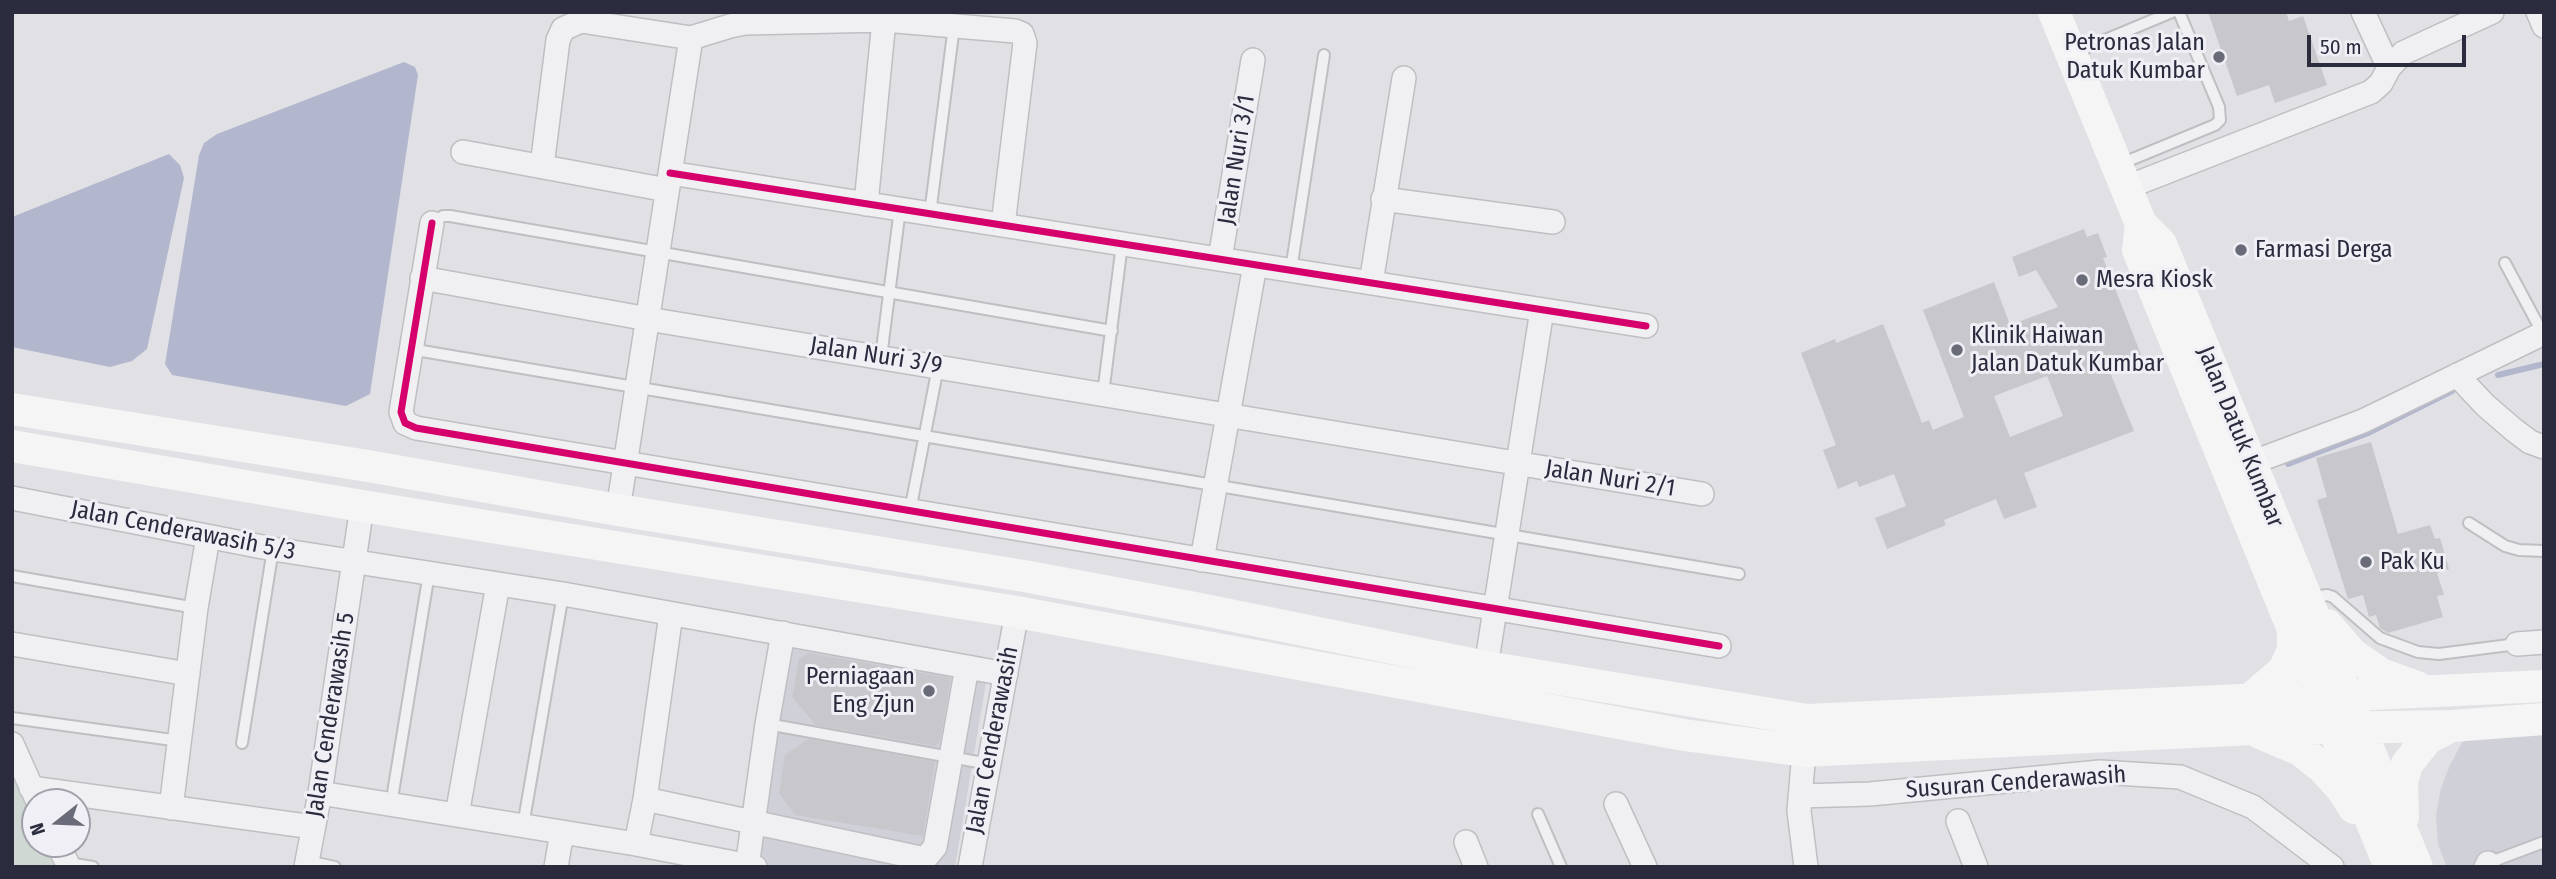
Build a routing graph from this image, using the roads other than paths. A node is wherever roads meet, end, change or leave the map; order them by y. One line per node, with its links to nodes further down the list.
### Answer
1 (2054, 12): 11 (main road, Jalan Datuk Kumbar)
2 (2172, 12): 11 (lane)
3 (2179, 12): 18 (lane)
4 (2363, 12): 14 (street)
5 (2491, 12): 14 (street)
6 (2538, 12): 9 (street)
7 (884, 20): 8 (street); 10 (street); 21 (street)
8 (954, 26): 23 (lane); 26 (street)
9 (2544, 26)
10 (691, 38): 17 (street); 19 (street)
11 (2072, 54): 18 (main road, Jalan Datuk Kumbar)
12 (1324, 55): 33 (lane)
13 (1253, 60): 30 (street, Jalan Nuri 3/1)
14 (2389, 68): 18 (street)
15 (1404, 78): 20 (street)
16 (463, 152): 17 (street)
17 (542, 166): 19 (street)
18 (2121, 177): 27 (main road, Jalan Datuk Kumbar)
19 (669, 182): 21 (street); 29 (street)
20 (1383, 199): 24 (street); 35 (street)
21 (866, 204): 22 (street)
22 (900, 209): 23 (street); 36 (lane)
23 (930, 214): 26 (street)
24 (1553, 222)
25 (432, 223): 29 (lane); 34 (street)
26 (1003, 225): 28 (street)
27 (2139, 237): 55 (main road, Jalan Datuk Kumbar); 79 (main road, Jalan Datuk Kumbar)
28 (1122, 244): 30 (street); 40 (lane)
29 (658, 254): 36 (lane); 38 (street)
30 (1220, 260): 32 (street)
31 (2505, 263): 41 (lane)
32 (1255, 265): 33 (street); 49 (street)
33 (1291, 271): 35 (street)
34 (422, 278): 38 (street, Jalan Nuri 3/9); 42 (street)
35 (1371, 283): 37 (street)
36 (890, 293): 40 (lane); 43 (lane)
37 (1542, 310): 39 (street); 54 (street)
38 (648, 319): 43 (street, Jalan Nuri 3/9); 46 (street)
39 (1646, 326)
40 (1112, 331): 47 (lane)
41 (2544, 333): 45 (street)
42 (410, 349): 46 (lane); 53 (street)
43 (881, 357): 44 (street, Jalan Nuri 3/9)
44 (938, 367): 47 (street, Jalan Nuri 3/9); 50 (lane)
45 (2457, 375): 52 (street); 55 (street)
46 (637, 387): 50 (lane); 53 (street)
47 (1103, 394): 49 (street, Jalan Nuri 3/9)
48 (12, 409): 60 (main road)
49 (1228, 415): 54 (street, Jalan Nuri 2/1); 56 (street)
50 (925, 436): 56 (lane); 61 (lane)
51 (12, 446): 59 (main road)
52 (2544, 447)
53 (626, 463): 60 (street); 61 (street)
54 (1518, 463): 57 (street, Jalan Nuri 2/1); 63 (street)
55 (2251, 463): 74 (main road, Jalan Datuk Kumbar)
56 (1216, 486): 63 (lane); 67 (street)
57 (1702, 494)
58 (12, 498): 64 (street, Jalan Cenderawasih 5/3)
59 (362, 506): 68 (street, Jalan Cenderawasih 5); 77 (main road)
60 (618, 510): 86 (main road)
61 (910, 511): 67 (street)
62 (2469, 523): 66 (lane)
63 (1507, 535): 70 (lane); 76 (street)
64 (208, 537): 65 (street, Jalan Cenderawasih 5/3); 75 (street)
65 (273, 549): 68 (street, Jalan Cenderawasih 5/3); 99 (lane)
66 (2544, 551)
67 (1202, 560): 76 (street)
68 (355, 562): 69 (street, Jalan Cenderawasih 5/3); 105 (street, Jalan Cenderawasih 5)
69 (429, 572): 72 (street, Jalan Cenderawasih 5/3); 110 (lane)
70 (1739, 574)
71 (12, 576): 75 (lane)
72 (498, 584): 73 (street, Jalan Cenderawasih 5/3); 113 (street)
73 (562, 594): 78 (street, Jalan Cenderawasih 5/3); 116 (lane)
74 (2307, 598): 83 (lane); 90 (main road); 91 (main road, Jalan Datuk Kumbar)
75 (196, 608): 87 (street)
76 (1495, 608): 84 (street); 86 (street)
77 (1017, 612): 88 (street, Jalan Cenderawasih); 101 (main road)
78 (671, 614): 80 (street, Jalan Cenderawasih 5/3); 107 (street)
79 (2293, 630): 91 (main road, Jalan Datuk Kumbar); 92 (main road)
80 (783, 633): 85 (street, Jalan Cenderawasih 5/3); 95 (street)
81 (2544, 642): 83 (street)
82 (12, 645): 87 (street)
83 (2517, 645)
84 (1720, 646)
85 (967, 667): 88 (street, Jalan Cenderawasih 5/3); 102 (street)
86 (1486, 667): 92 (main road)
87 (188, 674): 98 (street)
88 (1006, 674): 103 (street, Jalan Cenderawasih)
89 (2544, 686): 90 (main road)
90 (2448, 690): 91 (main road)
91 (2334, 697): 92 (main road); 97 (main road, Jalan Datuk Kumbar)
92 (2250, 715): 97 (main road); 101 (main road); 125 (main road)
93 (12, 718): 98 (lane)
94 (2544, 719): 96 (main road)
95 (767, 724): 102 (lane); 115 (street)
96 (2452, 726): 97 (main road); 119 (main road)
97 (2347, 728): 119 (main road, Jalan Datuk Kumbar); 125 (main road, Jalan Datuk Kumbar)
98 (180, 741): 111 (street)
99 (242, 743)
100 (12, 744): 104 (street)
101 (1804, 751): 106 (street)
102 (950, 757): 103 (lane); 124 (street)
103 (989, 764): 132 (street, Jalan Cenderawasih)
104 (32, 788)
105 (320, 793): 110 (street); 117 (street, Jalan Cenderawasih 5)
106 (1800, 796): 136 (street); 138 (street, Susuran Cenderawasih)
107 (645, 799): 115 (street); 122 (street)
108 (91, 800): 111 (street)
109 (1616, 804): 135 (street)
110 (391, 805): 113 (street)
111 (171, 808): 117 (street)
112 (1538, 814): 134 (lane)
113 (457, 815): 116 (street)
114 (1958, 821): 137 (street)
115 (752, 823): 124 (street); 128 (street)
116 (523, 826): 118 (street)
117 (313, 827): 126 (street, Jalan Cenderawasih 5)
118 (562, 832): 122 (street); 131 (street)
119 (2403, 832): 139 (main road, Jalan Datuk Kumbar)
120 (1466, 842): 133 (street)
121 (2544, 842): 127 (lane)
122 (636, 844): 128 (street)
123 (65, 858): 129 (lane)
124 (906, 862)
125 (2388, 863)
126 (306, 864): 130 (lane)
127 (2487, 865)
128 (750, 866)
129 (93, 867)
130 (335, 867)
131 (556, 867)
132 (970, 867)
133 (1476, 867)
134 (1561, 867)
135 (1645, 867)
136 (1806, 867)
137 (1976, 867)
138 (2332, 867)
139 (2417, 867)

